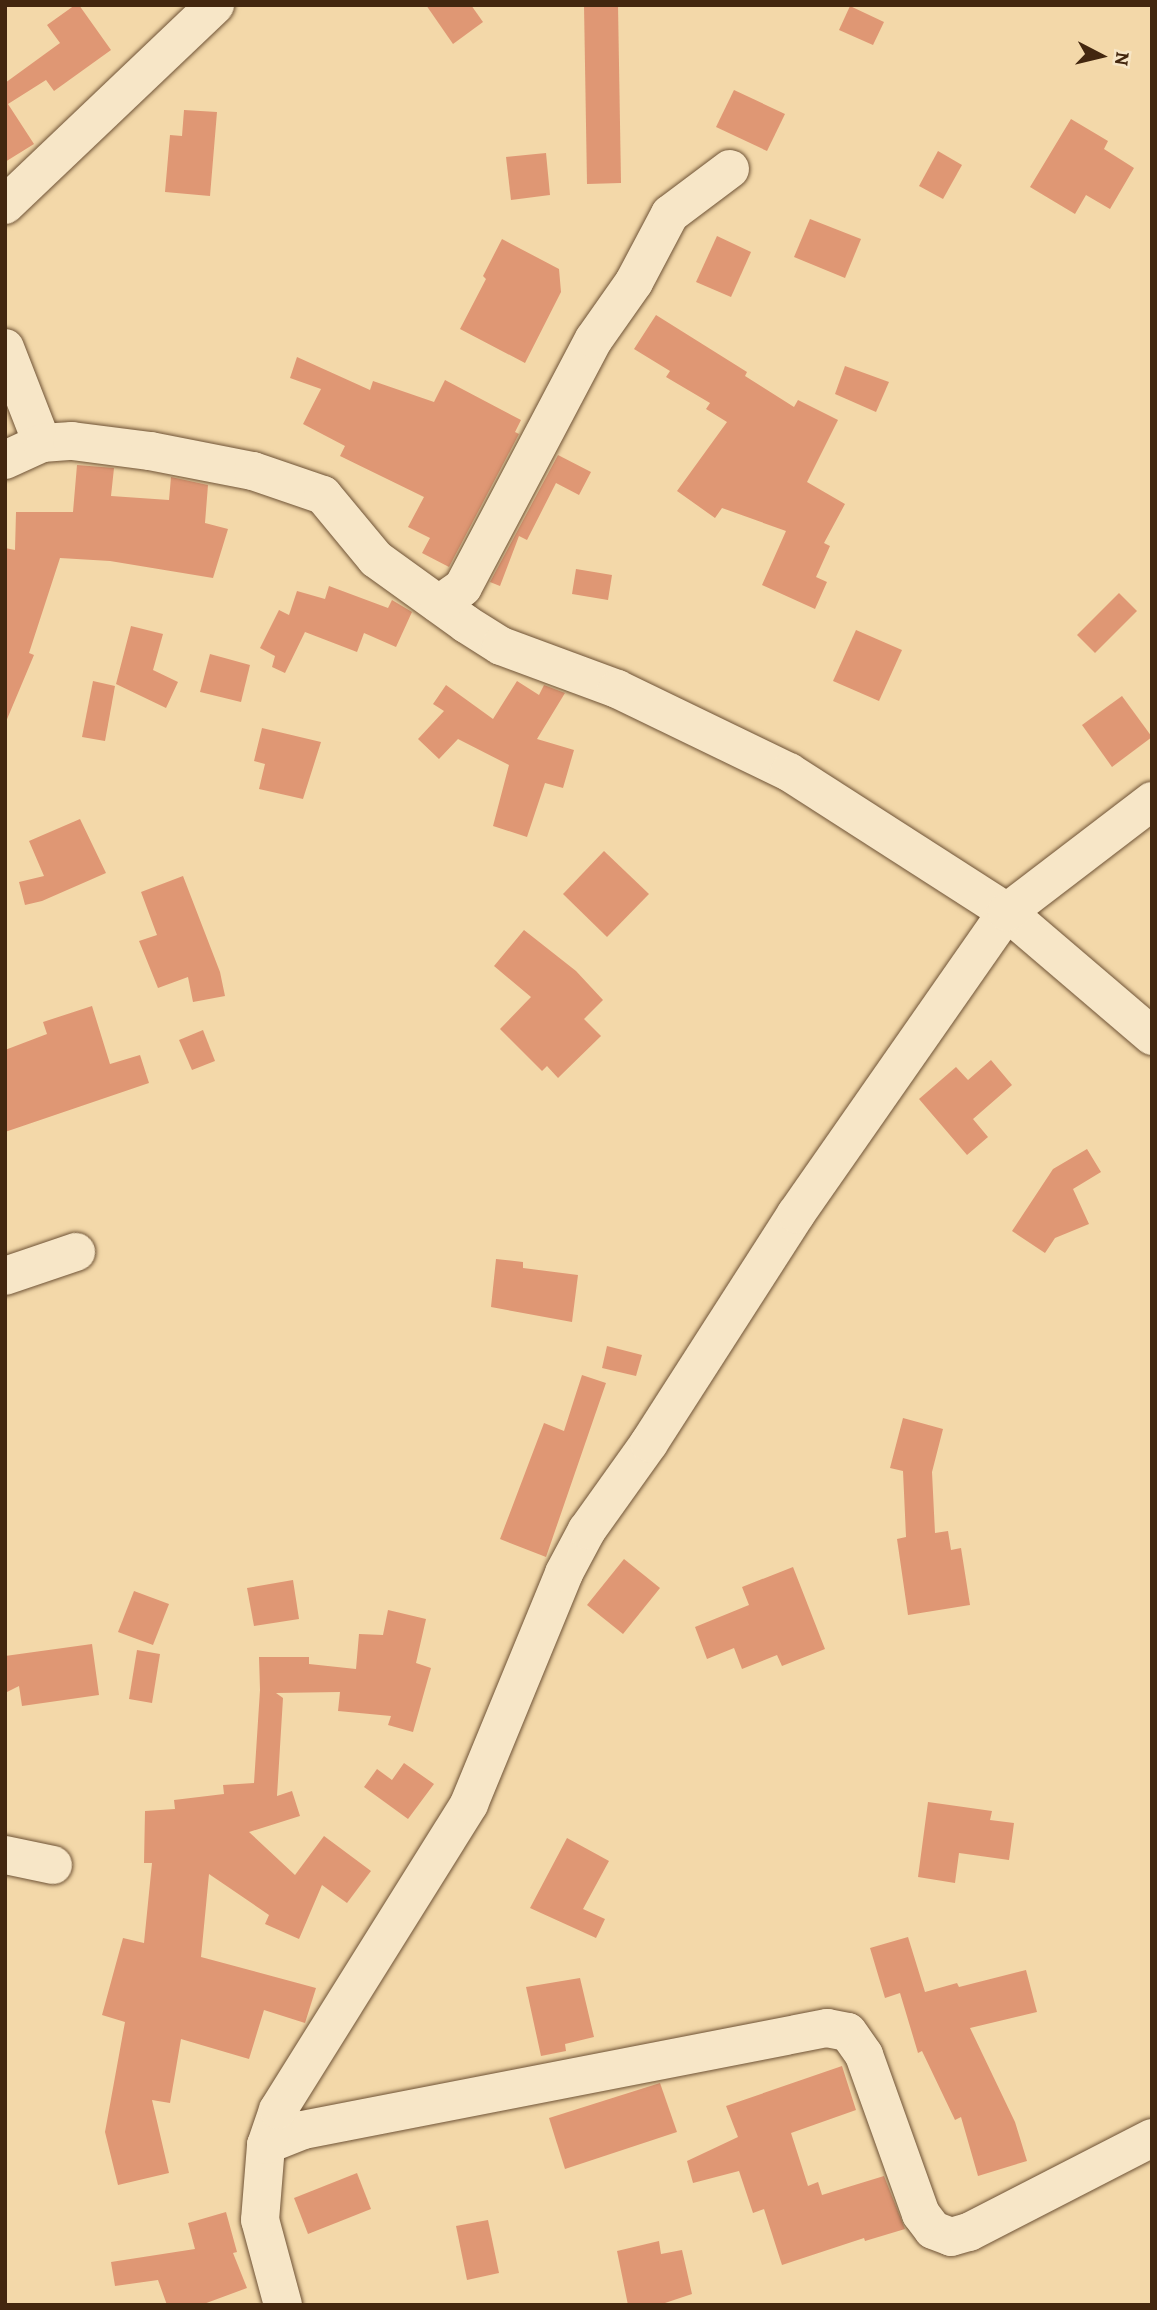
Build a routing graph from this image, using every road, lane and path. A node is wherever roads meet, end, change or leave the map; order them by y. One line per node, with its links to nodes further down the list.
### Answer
1 (215, 5): 3 (street)
2 (730, 169): 7 (street)
3 (5, 205)
4 (5, 348): 5 (street)
5 (42, 443): 6 (street); 7 (street)
6 (5, 460)
7 (439, 604): 9 (street)
8 (1152, 801): 9 (street)
9 (1007, 912): 10 (street); 16 (street)
10 (1152, 1036)
11 (76, 1252): 12 (street)
12 (5, 1276)
13 (5, 1855): 14 (street)
14 (53, 1865)
15 (1152, 2138): 16 (street)
16 (266, 2145): 17 (street)
17 (283, 2305)

